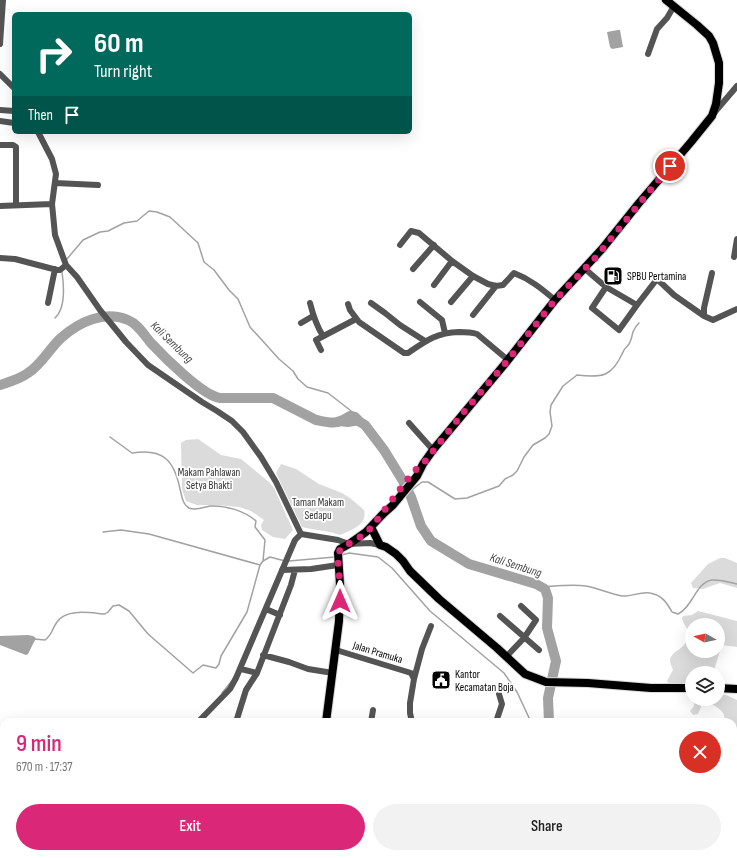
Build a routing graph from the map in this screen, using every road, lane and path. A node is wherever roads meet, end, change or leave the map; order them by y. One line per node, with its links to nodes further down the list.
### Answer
1 (3, 0): 4 (street)
2 (666, 0): 3 (main road)
3 (674, 6): 5 (street); 11 (main road)
4 (0, 44)
5 (648, 54)
6 (0, 74): 7 (street)
7 (12, 86)
8 (737, 86): 11 (street)
9 (0, 110): 10 (street)
10 (12, 111)
11 (712, 116): 29 (main road)
12 (0, 121): 13 (street)
13 (12, 123)
14 (39, 134): 16 (street)
15 (0, 145): 19 (street)
16 (55, 183): 17 (street); 18 (street)
17 (98, 185)
18 (52, 204): 19 (street); 27 (street)
19 (16, 205): 20 (street)
20 (0, 206)
21 (737, 240): 24 (street)
22 (400, 245): 23 (street)
23 (434, 245): 26 (street); 28 (street)
24 (734, 257)
25 (0, 258): 27 (street)
26 (452, 261): 31 (street); 32 (street)
27 (62, 265): 38 (street); 57 (street)
28 (413, 269)
29 (585, 269): 34 (street); 35 (main road)
30 (712, 274): 46 (street)
31 (473, 276): 33 (street); 37 (street)
32 (434, 285)
33 (496, 286): 35 (street); 44 (street)
34 (606, 287): 42 (street); 42 (street)
35 (555, 300): 53 (main road)
36 (420, 302): 49 (street)
37 (451, 302)
38 (48, 303)
39 (310, 303): 45 (street)
40 (371, 303): 51 (street)
41 (348, 304): 47 (street)
42 (637, 305): 46 (street)
43 (737, 309): 46 (street)
44 (472, 315)
45 (313, 316): 48 (street); 50 (street)
46 (704, 316)
47 (356, 319): 50 (street); 51 (street)
48 (301, 323)
49 (445, 333): 51 (street); 53 (street)
50 (322, 336): 52 (street)
51 (425, 342)
52 (321, 350)
53 (508, 360): 55 (main road)
54 (409, 423): 55 (street)
55 (433, 450): 56 (main road)
56 (371, 528): 58 (main road); 59 (main road)
57 (301, 534): 58 (street); 61 (street)
58 (349, 544): 59 (street); 60 (main road)
59 (380, 545): 72 (main road)
60 (338, 564): 62 (street); 69 (main road)
61 (283, 569): 62 (street); 64 (street)
62 (295, 570): 66 (street)
63 (521, 606): 68 (street)
64 (266, 609): 66 (street); 73 (street)
65 (500, 616): 68 (street)
66 (279, 618): 71 (street)
67 (431, 626): 76 (street)
68 (524, 638): 70 (street); 72 (street)
69 (336, 650): 75 (main road); 76 (street, Jalan Pramuka)
70 (539, 650)
71 (263, 655): 74 (street); 75 (street)
72 (506, 657): 77 (main road)
73 (241, 669): 74 (street); 82 (street)
74 (256, 673): 83 (street)
75 (333, 673): 84 (main road)
76 (414, 679): 86 (street)
77 (685, 688)
78 (725, 688): 79 (main road)
79 (737, 689)
80 (499, 694): 87 (street)
81 (373, 710): 85 (street)
82 (202, 718)
83 (237, 718)
84 (327, 718)
85 (372, 718)
86 (411, 718)
87 (497, 718)

